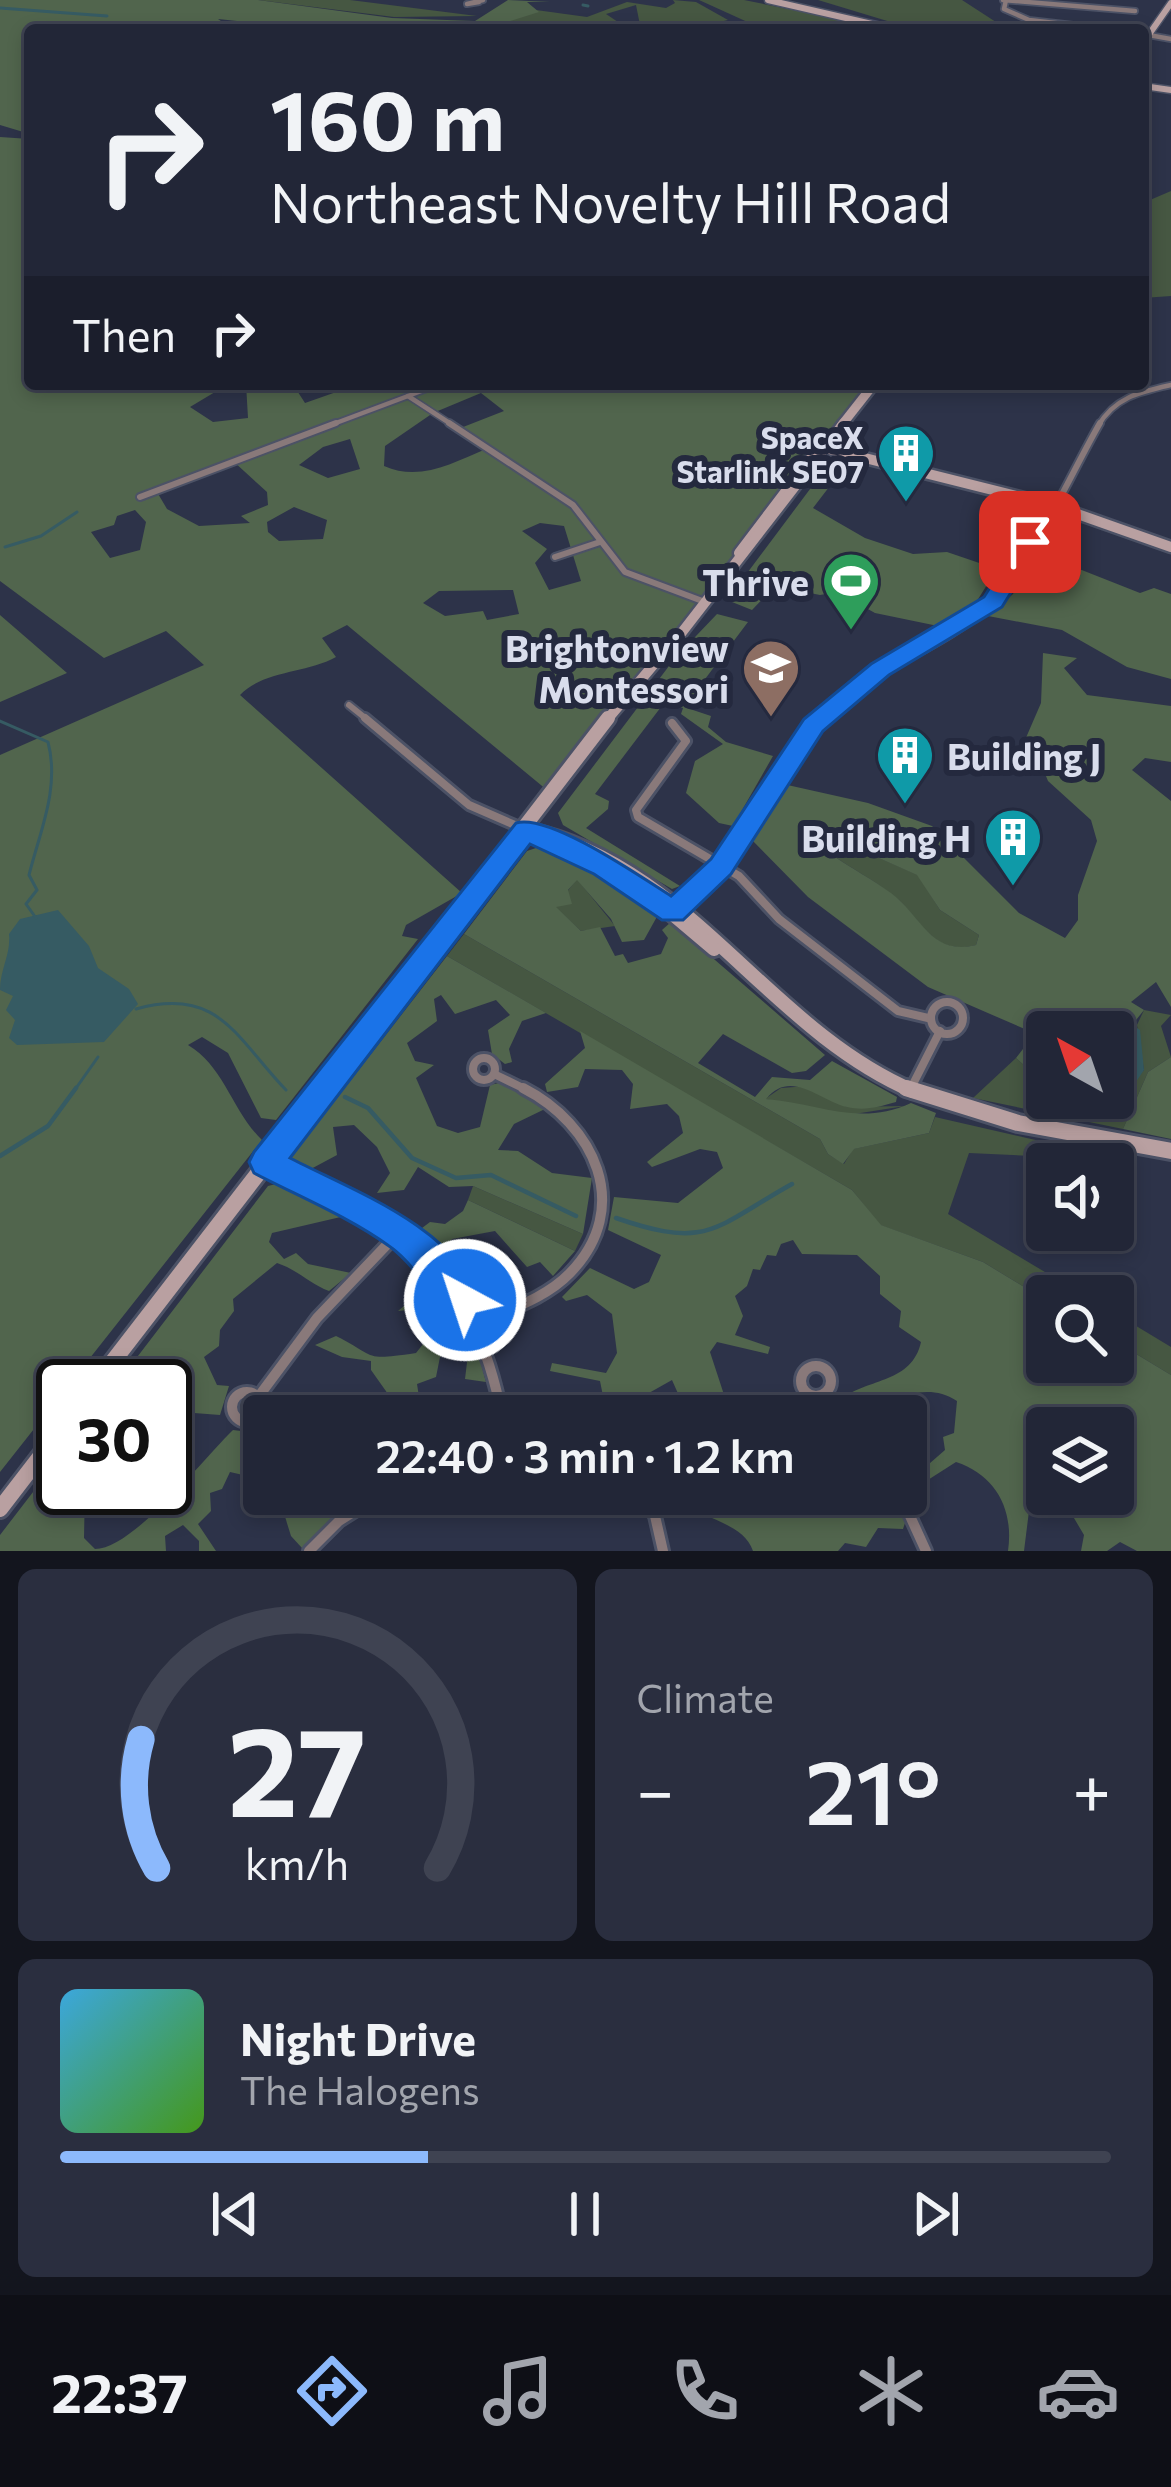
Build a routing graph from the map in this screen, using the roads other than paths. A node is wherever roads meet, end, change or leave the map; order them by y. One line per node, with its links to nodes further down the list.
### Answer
1 (768, 0): 7 (main road)
2 (782, 0): 8 (main road)
3 (1004, 0): 5 (street); 9 (street)
4 (1170, 2): 11 (main road)
5 (1101, 10): 6 (street); 10 (street)
6 (1135, 11)
7 (876, 24)
8 (879, 24)
9 (1067, 24)
10 (1099, 24)
11 (1149, 29)
12 (424, 390): 15 (street)
13 (869, 390): 16 (main road)
14 (1147, 390): 18 (street)
15 (408, 396): 17 (street); 19 (street)
16 (827, 446): 18 (main road); 22 (main road)
17 (140, 497)
18 (1052, 505): 20 (main road); 26 (street)
19 (599, 542): 21 (street); 22 (street)
20 (1171, 547)
21 (555, 557)
22 (705, 602): 25 (main road)
23 (349, 705): 25 (street)
24 (672, 723): 26 (street)
25 (526, 830): 27 (main road); 33 (main road)
26 (721, 867): 27 (street); 28 (street)
27 (676, 909): 31 (main road)
28 (928, 1018): 29 (street); 29 (street)
29 (940, 1031): 31 (street)
30 (494, 1073): 35 (street)
31 (910, 1090): 32 (main road)
32 (1171, 1151)
33 (266, 1162): 34 (street); 36 (main road)
34 (399, 1232): 35 (street); 37 (street)
35 (479, 1323): 38 (street)
36 (115, 1359)
37 (261, 1395)
38 (497, 1395)
39 (36, 1462): 40 (main road)
40 (0, 1509)
41 (350, 1515): 44 (street)
42 (654, 1515): 45 (street)
43 (910, 1515): 46 (street)
44 (309, 1551)
45 (663, 1551)
46 (926, 1551)

